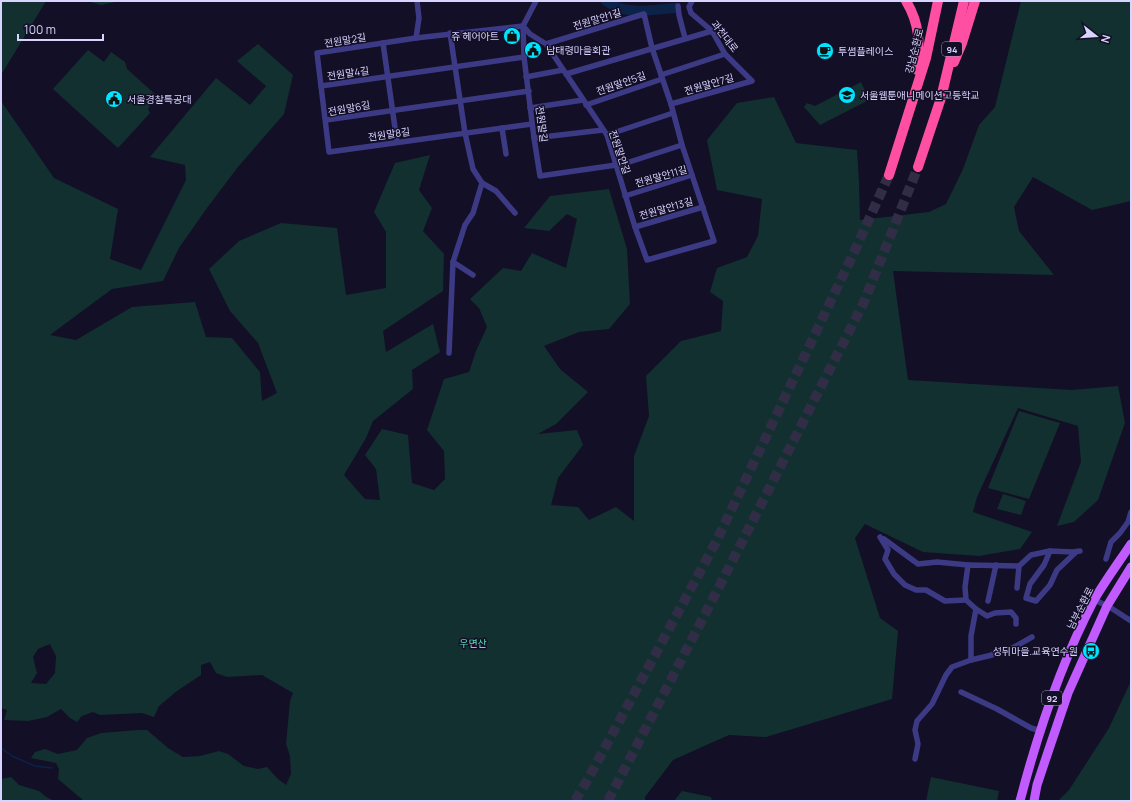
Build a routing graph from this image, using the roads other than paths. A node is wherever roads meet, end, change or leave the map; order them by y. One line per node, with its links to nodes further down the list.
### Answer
1 (417, 1): 12 (street)
2 (536, 1): 9 (street, 전원말길)
3 (692, 1): 10 (street, 과천대로)
4 (906, 1): 27 (highway)
5 (938, 1): 27 (highway, 강남순환로 / 94)
6 (964, 1): 28 (highway, 94)
7 (975, 1): 28 (highway)
8 (678, 6): 13 (street)
9 (523, 26): 11 (street, 전원말2길); 15 (street, 전원말안길); 18 (street, 전원말길)
10 (712, 31): 13 (street); 17 (street, 과천대로)
11 (450, 33): 12 (street, 전원말2길); 19 (street)
12 (416, 38): 14 (street, 전원말2길)
13 (685, 38): 16 (street)
14 (383, 43): 21 (street); 25 (street, 전원말2길)
15 (546, 44): 16 (street, 전원말안1길); 20 (street, 전원말안길)
16 (652, 48): 20 (street); 23 (street)
17 (725, 54): 23 (street, 전원말안5길); 24 (street, 과천대로)
18 (524, 57): 19 (street, 전원말4길); 22 (street, 전원말길)
19 (455, 67): 21 (street, 전원말4길); 29 (street)
20 (565, 72): 22 (street); 30 (street, 전원말안길)
21 (388, 77): 25 (street, 전원말4길); 33 (street)
22 (526, 77): 26 (street, 전원말길)
23 (662, 77): 30 (street, 전원말안5길); 31 (street, 전원말안5길)
24 (752, 81): 31 (street, 전원말안7길)
25 (321, 86): 35 (street, 전원말4길)
26 (529, 91): 29 (street, 전원말6길); 32 (street, 전원말길)
27 (914, 96): 47 (highway, 강남순환로 / 94)
28 (941, 98): 46 (highway, 94)
29 (460, 101): 33 (street, 전원말6길); 38 (street)
30 (585, 102): 32 (street, 전원말안5길); 39 (street, 전원말안길)
31 (671, 104): 34 (street, 전원말안5길)
32 (530, 108): 36 (street, 전원말길)
33 (393, 111): 35 (street, 전원말6길); 42 (street)
34 (673, 113): 39 (street); 43 (street)
35 (326, 120): 40 (street, 전원말6길)
36 (532, 124): 37 (street, 전원말8길); 41 (street, 전원말길)
37 (502, 128): 38 (street, 전원말8길); 44 (street)
38 (465, 133): 42 (street, 전원말8길); 49 (street)
39 (605, 133): 41 (street); 45 (street, 전원말안길)
40 (327, 138): 42 (street, 전원말8길)
41 (534, 138): 45 (street, 전원말길)
42 (397, 142)
43 (682, 145): 45 (street); 48 (street)
44 (506, 154)
45 (616, 166): 50 (street, 전원말안길)
46 (918, 167)
47 (889, 174)
48 (692, 175): 50 (street, 전원말안11길); 51 (street, 전원말안11길)
49 (482, 183): 52 (street); 55 (street)
50 (625, 196): 53 (street, 전원말안길)
51 (702, 207): 53 (street, 전원말안13길); 54 (street, 전원말안11길)
52 (515, 212)
53 (635, 227): 54 (street, 전원말안길)
54 (647, 260)
55 (453, 262): 56 (street); 57 (street)
56 (473, 275)
57 (449, 353)
58 (1131, 512): 61 (street)
59 (1131, 544): 68 (main road, 남부순환로 / 92)
60 (1050, 551): 60 (street); 64 (street)
61 (1106, 559)
62 (968, 564): 63 (street); 67 (street); 67 (street)
63 (996, 565): 64 (street); 69 (street)
64 (1019, 566): 66 (street)
65 (1131, 567): 70 (main road, 92)
66 (1017, 588)
67 (966, 600): 71 (street)
68 (1095, 600): 70 (street); 77 (main road, 남부순환로 / 92)
69 (988, 601)
70 (1107, 606): 72 (street); 80 (main road, 92)
71 (976, 609): 73 (street); 75 (street)
72 (1131, 621)
73 (1016, 624)
74 (1032, 637): 75 (street)
75 (971, 660): 78 (street)
76 (961, 692): 77 (street)
77 (1041, 731): 79 (main road, 남부순환로 / 92)
78 (915, 759)
79 (1020, 801)
80 (1034, 801)

